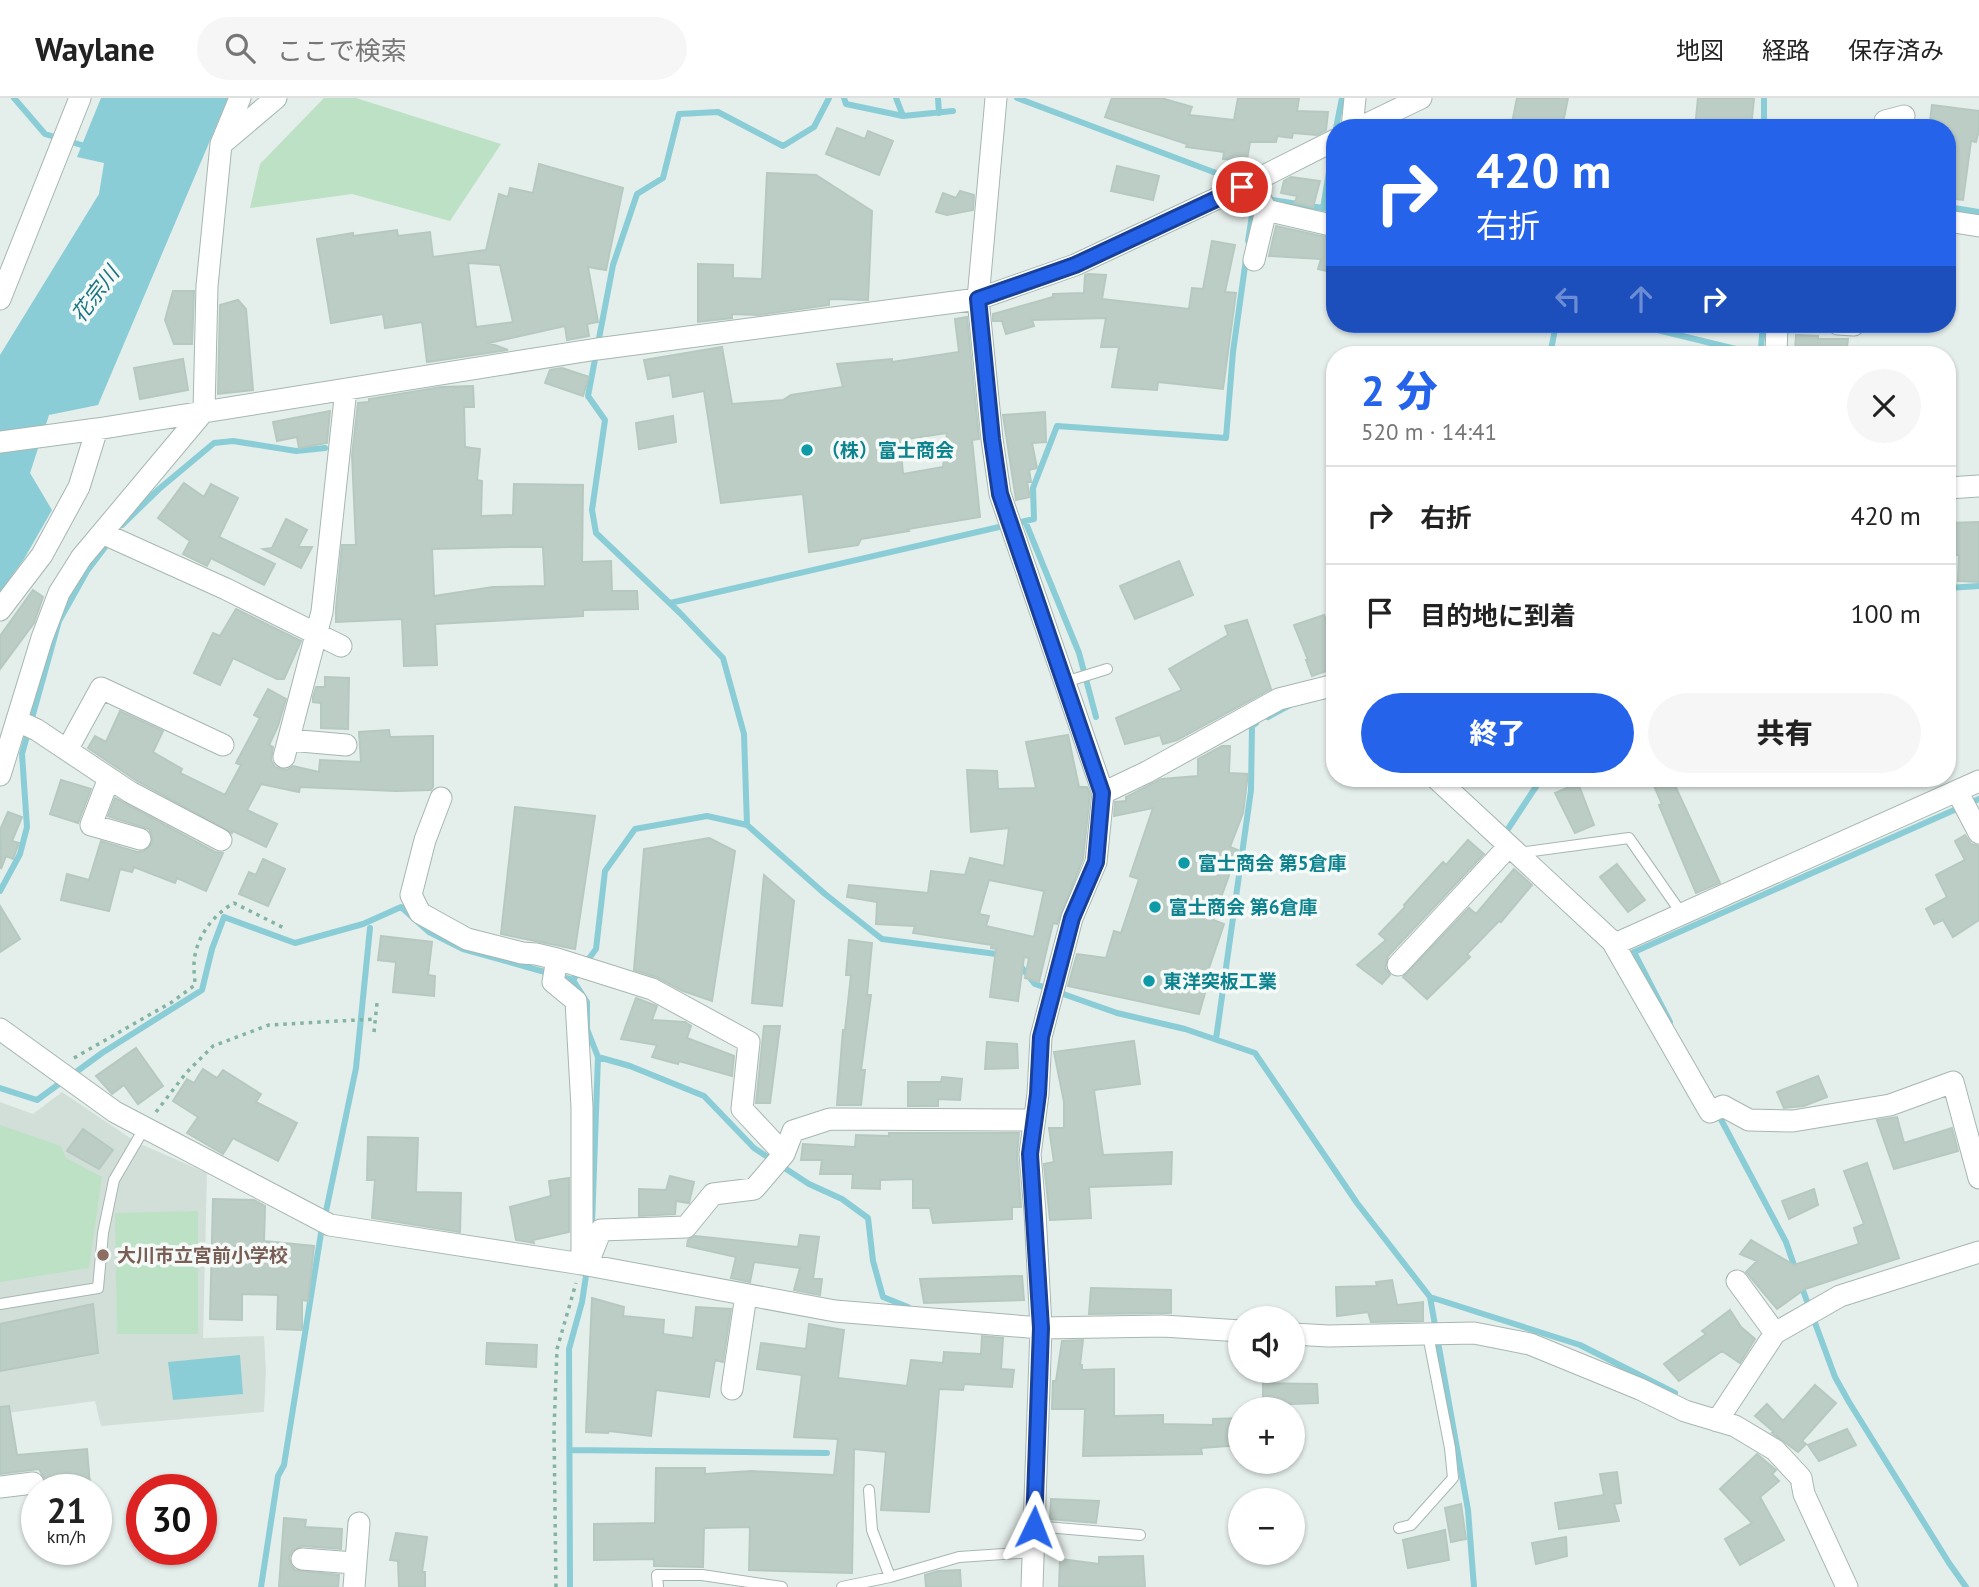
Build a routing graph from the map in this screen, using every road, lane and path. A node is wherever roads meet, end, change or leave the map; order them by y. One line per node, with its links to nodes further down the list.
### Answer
1 (80, 98): 18 (street)
2 (240, 98): 11 (street)
3 (276, 98): 11 (street)
4 (1355, 98): 8 (street)
5 (1421, 98): 9 (street)
6 (996, 99): 19 (street)
7 (1904, 116): 10 (street)
8 (1353, 119)
9 (1378, 119)
10 (1893, 119)
11 (221, 144): 21 (street)
12 (1326, 146): 13 (street)
13 (1252, 195): 15 (street); 17 (street); 19 (street)
14 (1956, 222): 16 (street)
15 (1326, 223)
16 (1979, 226)
17 (1254, 260)
18 (0, 299)
19 (978, 299): 20 (street); 31 (street)
20 (346, 389): 21 (street); 28 (street)
21 (204, 411): 22 (street); 26 (street)
22 (97, 429): 23 (street); 27 (street)
23 (0, 442)
24 (1979, 486): 25 (street)
25 (1956, 487)
26 (111, 537): 28 (street); 33 (street)
27 (0, 610)
28 (317, 634): 29 (street); 35 (street)
29 (341, 646)
30 (1107, 669): 31 (lane)
31 (1072, 680): 42 (street)
32 (1326, 687): 42 (street)
33 (27, 725): 36 (street); 37 (street)
34 (223, 745): 36 (street)
35 (346, 745)
36 (67, 750): 38 (street)
37 (0, 775)
38 (109, 778): 45 (street); 46 (street)
39 (1979, 781): 41 (street)
40 (1446, 787): 47 (street)
41 (1957, 791): 44 (street); 48 (street)
42 (1102, 793): 58 (street)
43 (441, 798): 51 (street)
44 (1979, 833)
45 (140, 839)
46 (221, 840)
47 (1521, 850): 48 (lane); 50 (street); 52 (street)
48 (1682, 914): 50 (street)
49 (284, 929): 57 (path)
50 (1618, 941): 61 (street)
51 (557, 959): 60 (street); 63 (street)
52 (1398, 965)
53 (377, 1003): 54 (path)
54 (375, 1019): 56 (path); 59 (path)
55 (0, 1029): 57 (street)
56 (374, 1032)
57 (57, 1070): 59 (street)
58 (1033, 1120): 60 (street); 67 (street)
59 (145, 1127): 63 (street); 66 (lane)
60 (784, 1154): 63 (street)
61 (1979, 1178)
62 (1979, 1252): 69 (street)
63 (584, 1265): 65 (street); 86 (path)
64 (1737, 1281): 69 (street)
65 (746, 1295): 67 (street); 72 (street)
66 (0, 1304)
67 (1041, 1328): 68 (street); 78 (street)
68 (1228, 1330)
69 (1775, 1332): 73 (street)
70 (1305, 1335): 71 (street)
71 (1429, 1335): 73 (street); 79 (lane)
72 (733, 1389)
73 (1717, 1421): 91 (street)
74 (21, 1484): 75 (street)
75 (0, 1487)
76 (869, 1490): 84 (lane)
77 (359, 1522): 83 (street)
78 (1034, 1527): 80 (lane); 81 (street)
79 (1399, 1528)
80 (1140, 1535)
81 (1033, 1552): 84 (lane); 90 (street)
82 (302, 1559): 83 (street)
83 (354, 1563): 85 (street)
84 (890, 1577): 89 (lane)
85 (354, 1587)
86 (556, 1587)
87 (658, 1587): 88 (lane)
88 (782, 1587)
89 (842, 1587)
90 (1032, 1587)
91 (1847, 1587)

